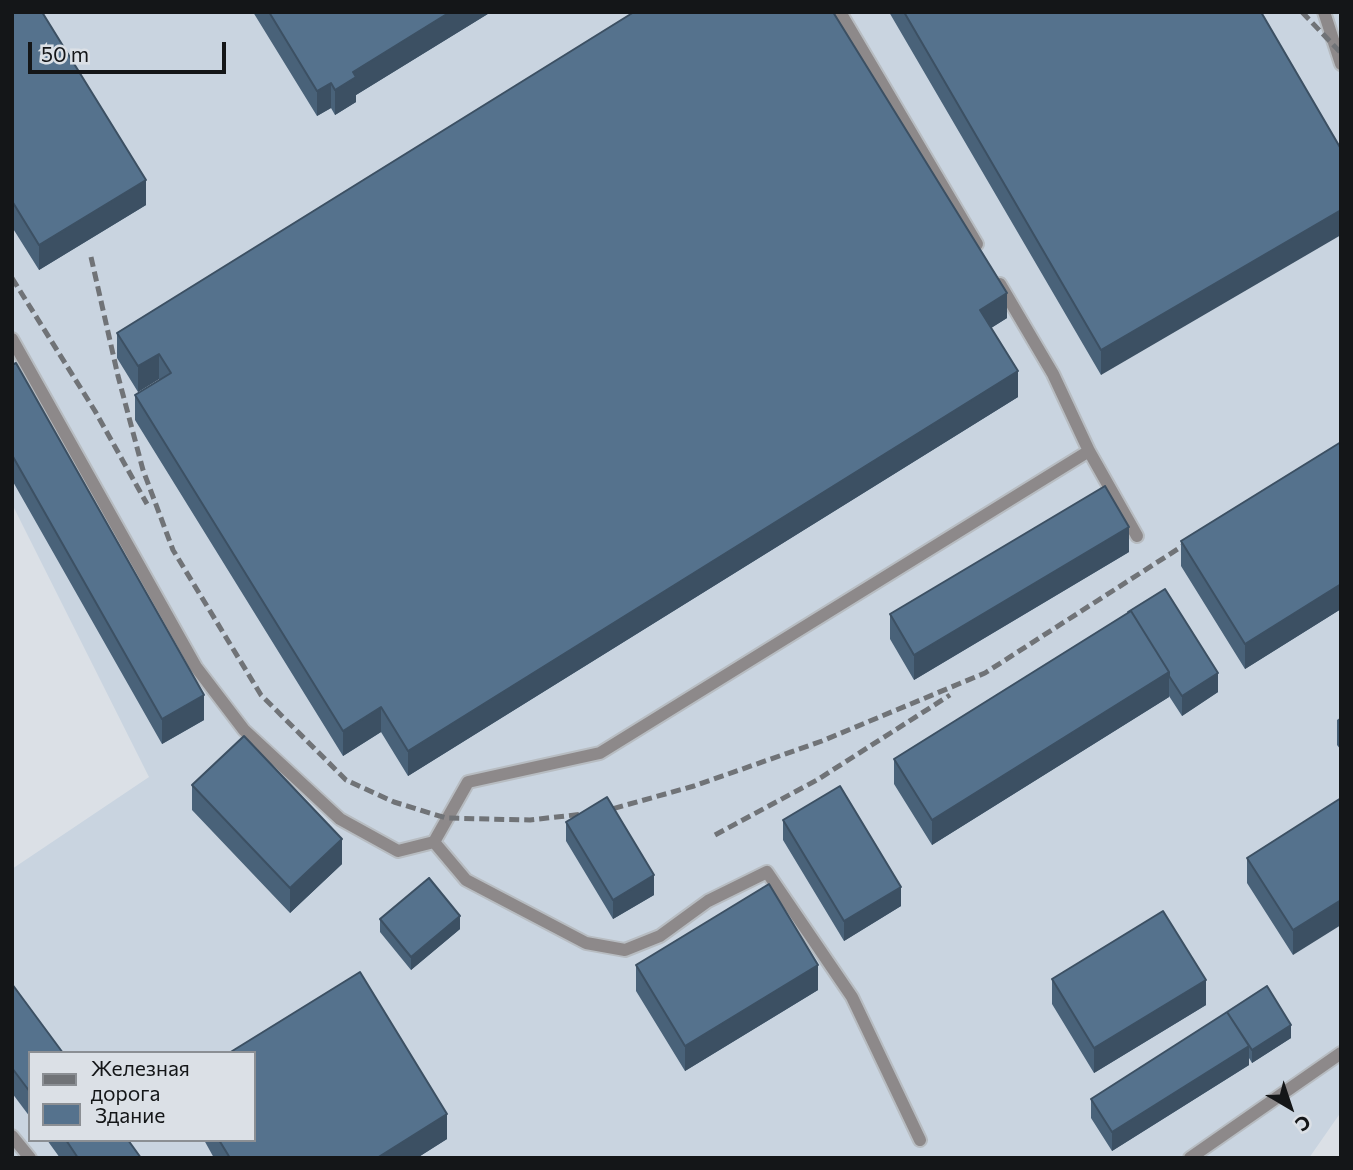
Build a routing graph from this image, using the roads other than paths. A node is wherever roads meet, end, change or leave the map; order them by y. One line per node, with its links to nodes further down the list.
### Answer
1 (840, 12): 4 (lane)
2 (1324, 12): 3 (lane)
3 (1341, 64)
4 (982, 253)
5 (996, 278): 7 (lane)
6 (12, 338): 9 (lane)
7 (1089, 451): 8 (lane); 9 (lane)
8 (1137, 536)
9 (434, 842): 12 (lane)
10 (1341, 1053): 14 (lane)
11 (12, 1136): 13 (lane)
12 (920, 1140)
13 (30, 1158)
14 (1190, 1158)

